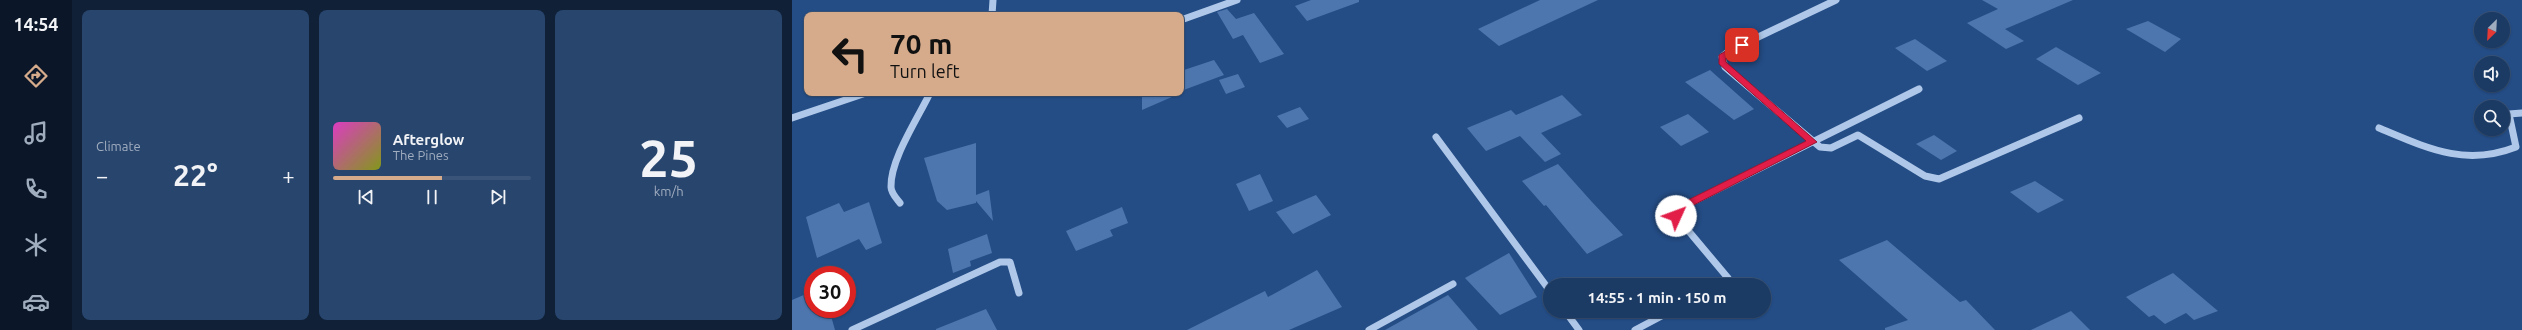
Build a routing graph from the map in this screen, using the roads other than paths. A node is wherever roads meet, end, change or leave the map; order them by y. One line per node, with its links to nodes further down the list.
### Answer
1 (993, 0): 4 (street)
2 (1237, 0): 5 (street)
3 (1836, 0): 14 (street)
4 (992, 12)
5 (1184, 19)
6 (1919, 88): 14 (street)
7 (857, 96): 10 (street)
8 (929, 96): 15 (street)
9 (2522, 112): 12 (street)
10 (792, 118)
11 (2079, 118): 14 (street)
12 (2379, 128)
13 (1436, 137): 17 (street)
14 (1812, 142): 16 (street)
15 (900, 204)
16 (1728, 278)
17 (1543, 282)
18 (1453, 284): 23 (street)
19 (1019, 293): 22 (street)
20 (1570, 318): 24 (street)
21 (1657, 318): 25 (street)
22 (852, 330)
23 (1369, 330)
24 (1579, 330)
25 (1635, 330)

